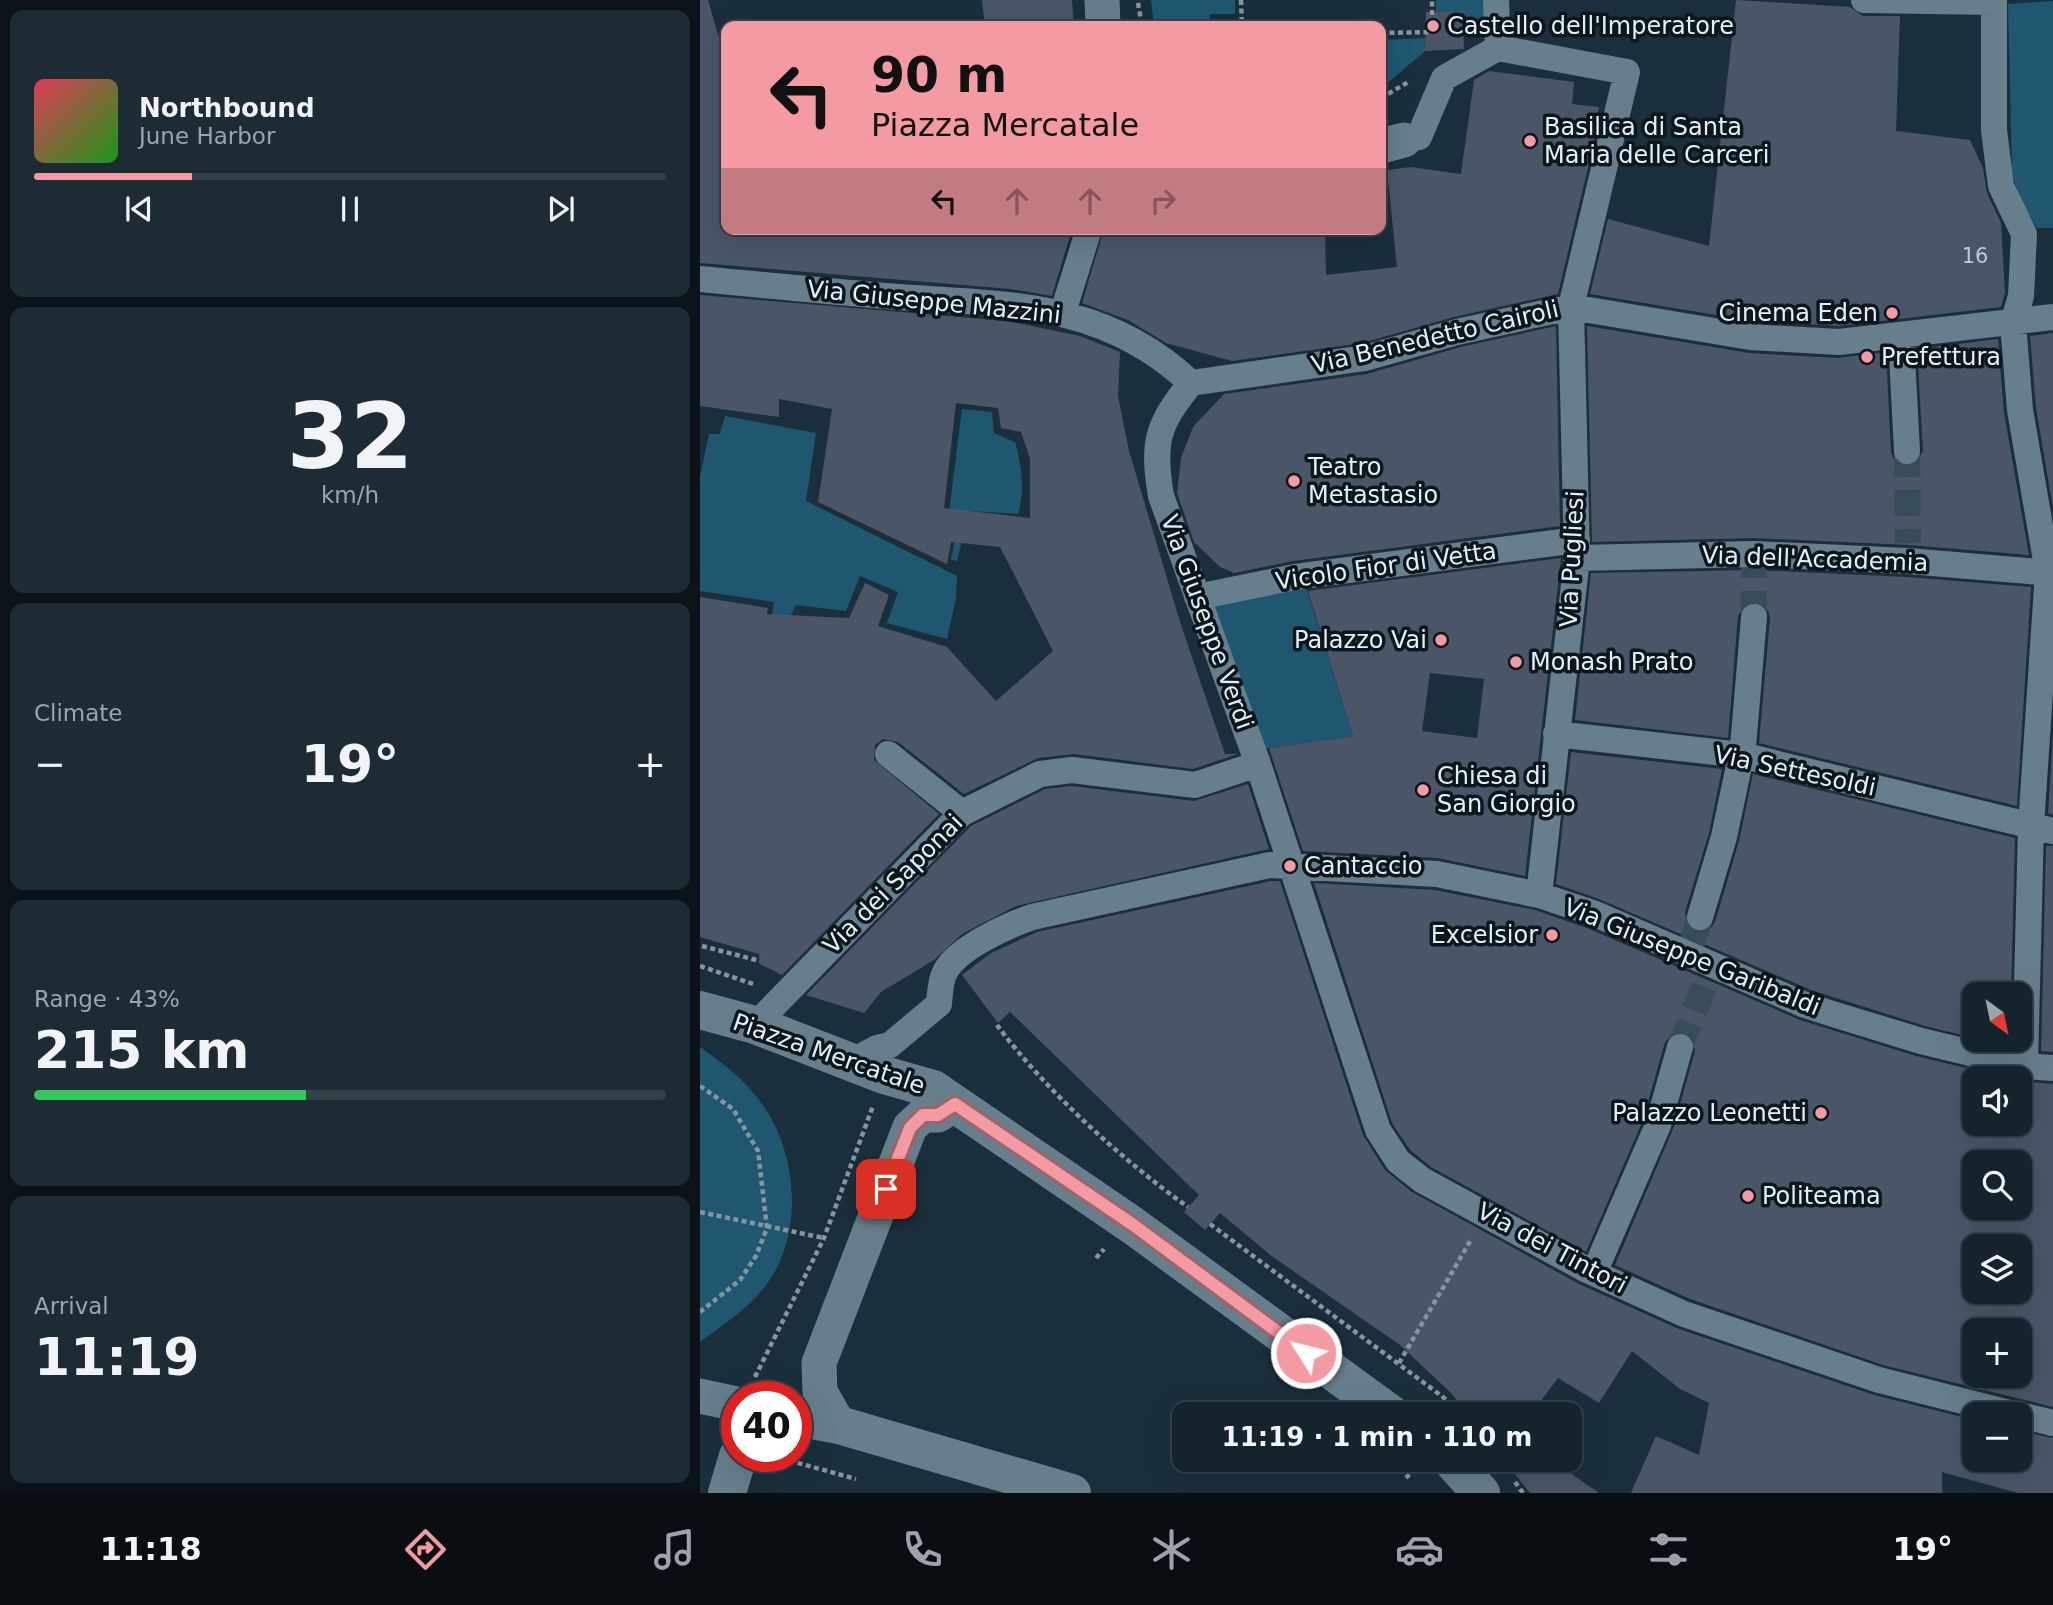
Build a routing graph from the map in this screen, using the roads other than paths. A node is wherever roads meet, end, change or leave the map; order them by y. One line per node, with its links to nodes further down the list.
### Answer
1 (1102, 0): 6 (street)
2 (1496, 0): 7 (street)
3 (1864, 0): 4 (street)
4 (1904, 1): 5 (street)
5 (1994, 1): 14 (street)
6 (1103, 21)
7 (1498, 48): 8 (street); 11 (street, Via Pugliesi)
8 (1392, 143)
9 (1087, 235): 12 (street)
10 (700, 279): 12 (street, Via Giuseppe Mazzini)
11 (1571, 307): 15 (street, Via Benedetto Cairoli); 16 (street, Via Benedetto Cairoli); 18 (street, Via Pugliesi)
12 (1063, 312): 16 (street, Via Giuseppe Mazzini)
13 (2053, 317): 14 (street, Via Benedetto Cairoli)
14 (2013, 323): 15 (street, Via Benedetto Cairoli); 19 (street)
15 (1901, 337): 17 (street)
16 (1191, 383): 20 (street, Via Giuseppe Verdi)
17 (1907, 451)
18 (1577, 549): 19 (street, Via dell'Accademia); 20 (street, Vicolo Fior di Vetta); 22 (street, Via Pugliesi)
19 (2050, 572): 27 (street)
20 (1197, 597): 25 (street, Via Giuseppe Verdi)
21 (1754, 617): 24 (street)
22 (1556, 734): 24 (street, Via Settesoldi); 29 (street, Via Pugliesi)
23 (888, 754): 26 (street)
24 (1741, 755): 27 (street, Via Settesoldi); 30 (street)
25 (1258, 764): 26 (street, Via dei Saponai); 28 (street, Via Giuseppe Verdi)
26 (962, 813): 32 (street, Via dei Saponai)
27 (2042, 829): 34 (street)
28 (1290, 866): 29 (street, Via Giuseppe Garibaldi); 36 (street, Via Giuseppe Garibaldi); 39 (street, Via dei Tintori)
29 (1539, 895): 34 (street, Via Giuseppe Garibaldi)
30 (1700, 917)
31 (700, 1010): 32 (street, Piazza Mercatale)
32 (755, 1025): 36 (street, Piazza Mercatale)
33 (1680, 1047): 39 (street)
34 (2025, 1066)
35 (2032, 1066): 37 (street, Via Giuseppe Garibaldi)
36 (867, 1068): 38 (street, Piazza Mercatale)
37 (2053, 1068)
38 (955, 1104): 42 (street, Piazza Mercatale); 47 (street, Piazza Mercatale)
39 (1594, 1273): 43 (street, Via dei Tintori)
40 (700, 1396): 41 (street)
41 (721, 1396)
42 (1375, 1402)
43 (1965, 1402)
44 (2032, 1418): 46 (street)
45 (812, 1420): 47 (street)
46 (2053, 1423)
47 (839, 1425): 51 (street)
48 (733, 1472): 50 (street)
49 (1456, 1472): 52 (street)
50 (727, 1493)
51 (1072, 1493)
52 (1481, 1493)

